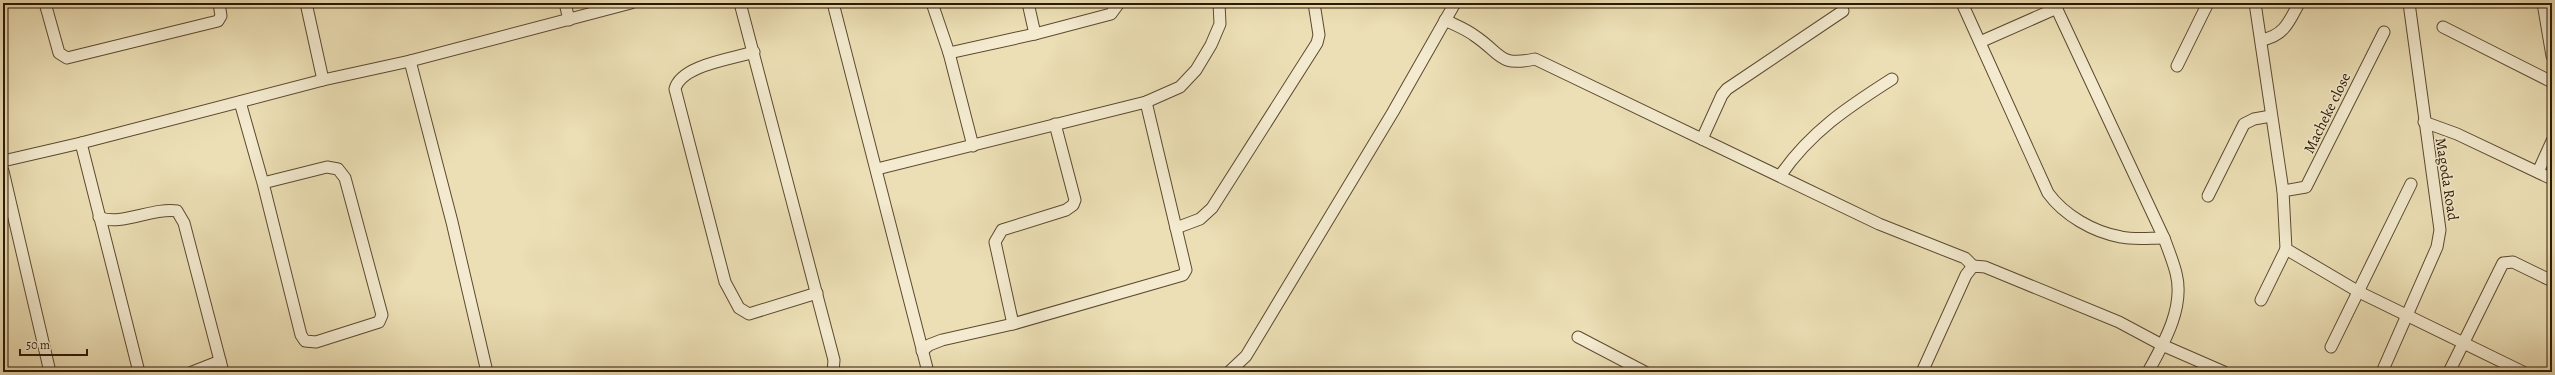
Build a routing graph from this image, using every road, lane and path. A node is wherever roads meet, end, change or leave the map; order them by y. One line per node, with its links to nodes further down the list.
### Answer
1 (45, 3): 2 (street)
2 (219, 3)
3 (306, 3): 35 (street)
4 (565, 3): 22 (street)
5 (631, 3): 22 (street)
6 (740, 3): 29 (street)
7 (833, 3): 47 (street)
8 (932, 3): 30 (street)
9 (1028, 3): 26 (street)
10 (1119, 3): 26 (street)
11 (1219, 3): 38 (street)
12 (1314, 3): 57 (street)
13 (1455, 3): 23 (street)
14 (1962, 3): 28 (street)
15 (2208, 3): 33 (street)
16 (2255, 3): 27 (street)
17 (2299, 3): 27 (street)
18 (2408, 3): 40 (street, Magoda Road)
19 (2545, 3): 31 (street)
20 (2055, 6): 28 (street); 58 (street)
21 (1843, 11): 42 (street)
22 (569, 20): 32 (street)
23 (1444, 20): 42 (street); 79 (street)
24 (2443, 27): 36 (street)
25 (2384, 32): 54 (street, Macheke close)
26 (1035, 34): 30 (street)
27 (2261, 40): 39 (street)
28 (1980, 42): 58 (street)
29 (754, 52): 63 (street); 63 (street)
30 (948, 53): 45 (street)
31 (2552, 56)
32 (410, 61): 35 (street); 76 (street)
33 (2177, 66)
34 (1892, 79): 50 (street)
35 (323, 80): 37 (street)
36 (2552, 82)
37 (240, 102): 44 (street); 52 (street)
38 (1146, 102): 41 (street); 57 (street)
39 (2271, 116): 54 (street); 55 (street)
40 (2424, 122): 49 (street); 65 (street, Magoda Road)
41 (1055, 124): 45 (street); 66 (street)
42 (1702, 139): 50 (street)
43 (2552, 141): 49 (street)
44 (81, 144): 46 (street); 56 (street)
45 (973, 146): 47 (street)
46 (3, 161)
47 (876, 169): 71 (street)
48 (3, 171): 73 (street)
49 (2538, 172): 51 (street)
50 (1780, 176): 60 (street)
51 (2552, 179)
52 (263, 182): 52 (street)
53 (2412, 184): 62 (street)
54 (2284, 191): 59 (street)
55 (2208, 196)
56 (99, 217): 72 (street); 74 (street)
57 (1176, 228): 66 (street)
58 (2164, 238): 69 (street)
59 (2286, 249): 62 (street); 64 (street)
60 (1973, 266): 69 (street); 81 (street)
61 (2552, 281): 68 (street)
62 (2359, 292): 65 (street); 70 (street)
63 (817, 294): 77 (street)
64 (2260, 300)
65 (2408, 315): 68 (street); 84 (street, Magoda Road)
66 (1014, 324): 71 (street)
67 (1578, 337): 80 (street)
68 (2463, 343): 85 (street); 86 (street)
69 (2162, 345): 82 (street); 83 (street)
70 (2331, 347)
71 (922, 351): 78 (street)
72 (222, 367): 75 (street)
73 (50, 372)
74 (139, 372)
75 (192, 372)
76 (487, 372)
77 (833, 372)
78 (928, 372)
79 (1229, 372)
80 (1644, 372)
81 (1922, 372)
82 (2148, 372)
83 (2224, 372)
84 (2382, 372)
85 (2449, 372)
86 (2523, 372)

